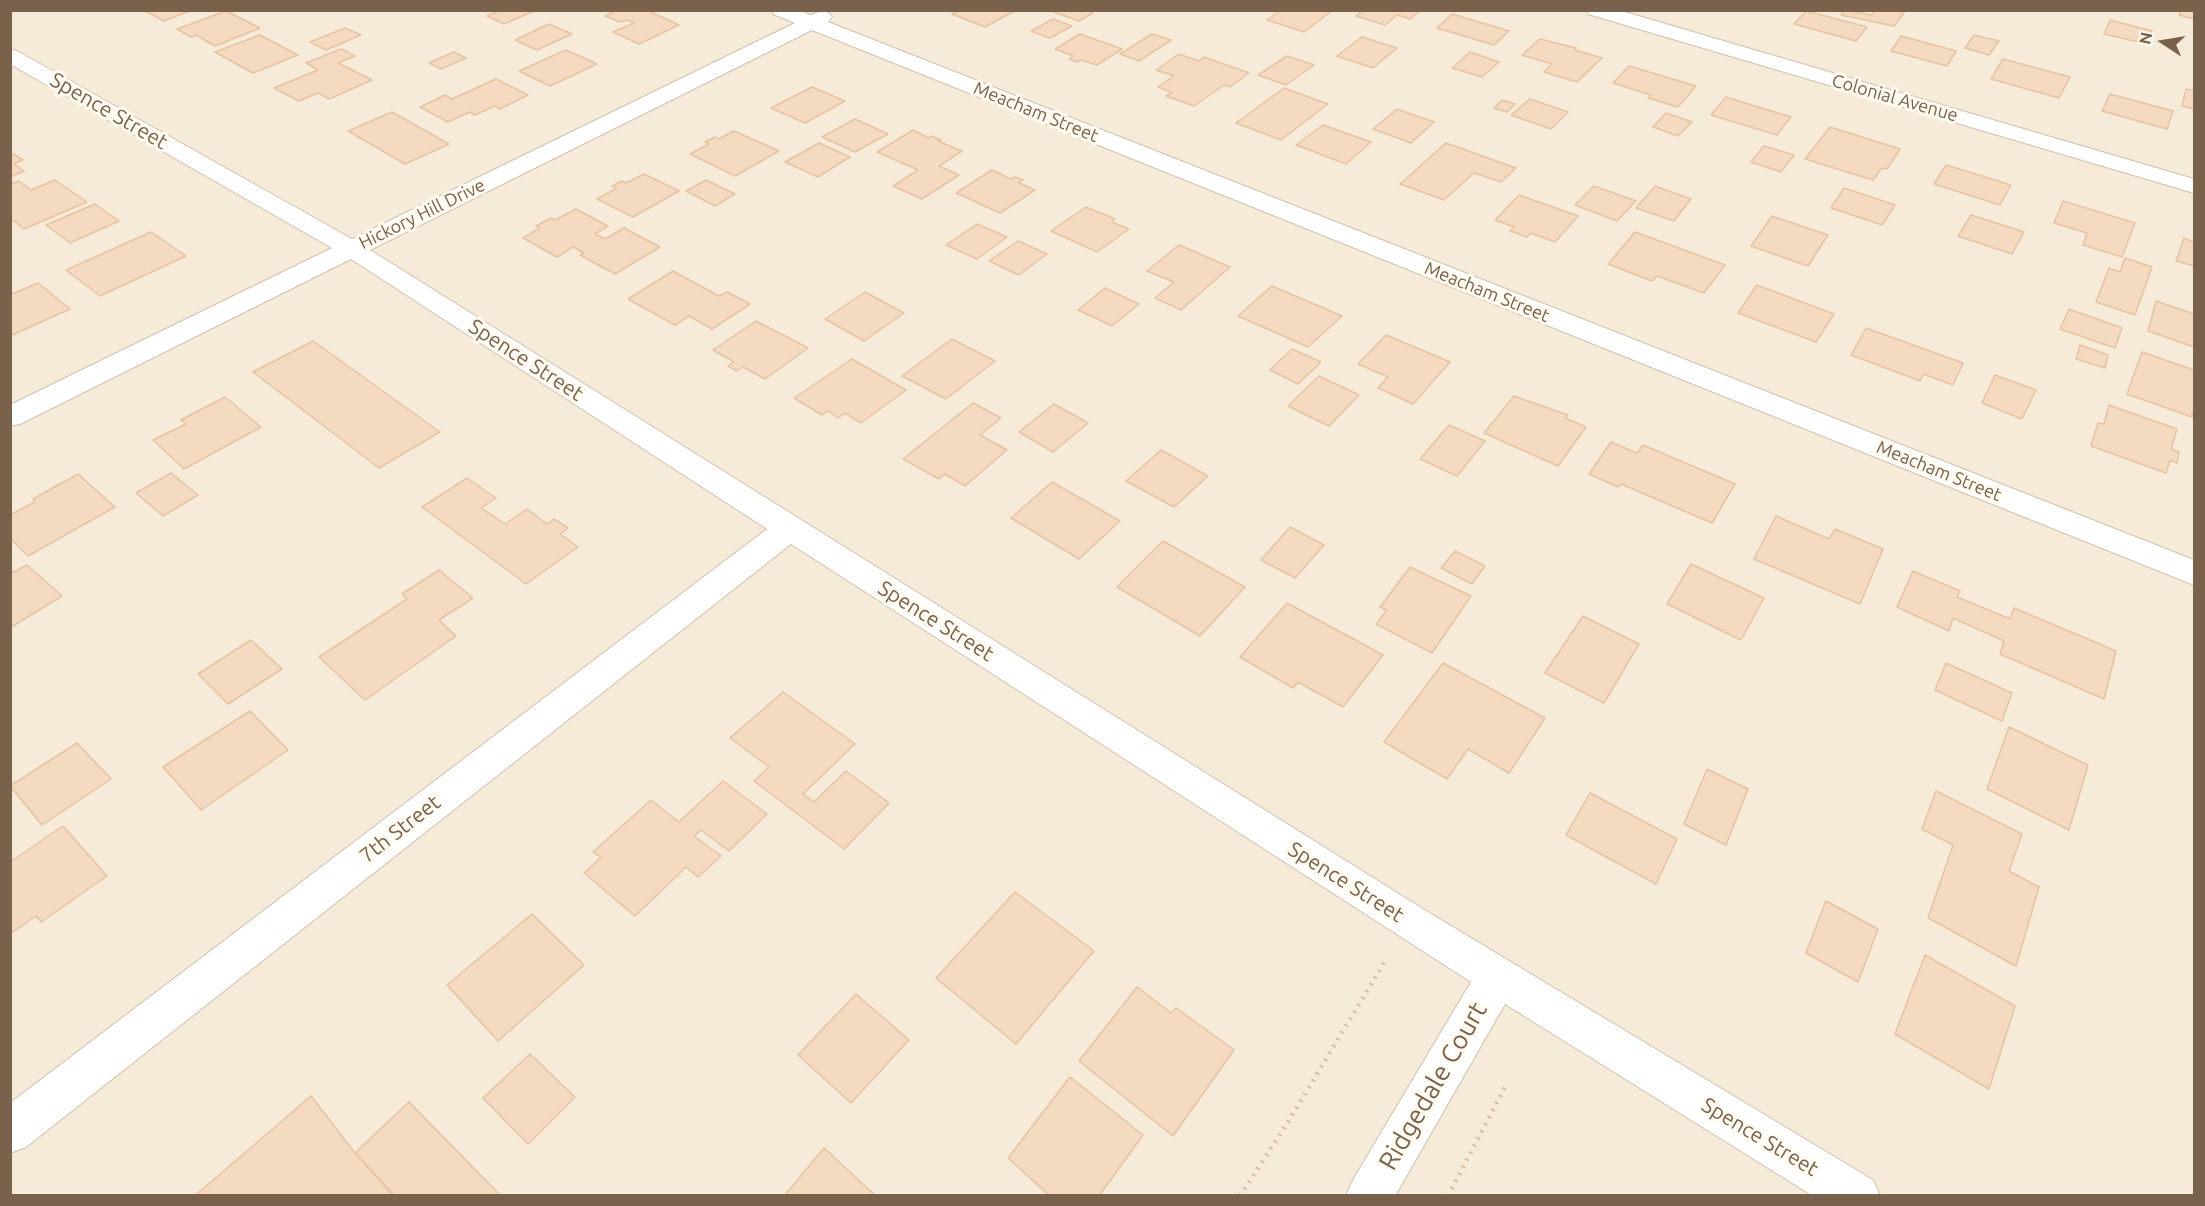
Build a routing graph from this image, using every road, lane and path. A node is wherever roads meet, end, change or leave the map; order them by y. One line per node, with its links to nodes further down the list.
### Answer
1 (780, 10): 4 (street, Meacham Street)
2 (834, 10): 4 (street, Hickory Hill Drive)
3 (1595, 10): 6 (street, Colonial Avenue)
4 (810, 22): 7 (street, Hickory Hill Drive); 10 (street, Meacham Street)
5 (10, 55): 7 (street, Spence Street)
6 (2194, 186)
7 (352, 249): 8 (street, Hickory Hill Drive); 9 (street, Spence Street)
8 (10, 417)
9 (790, 528): 11 (street, Spence Street); 14 (street, 7th Street)
10 (2194, 573)
11 (1409, 922): 12 (street, Spence Street); 15 (path)
12 (1497, 977): 16 (street, Ridgedale Court); 18 (street, Spence Street)
13 (1506, 1085): 17 (path)
14 (10, 1131)
15 (1240, 1196)
16 (1369, 1196)
17 (1448, 1196)
18 (1857, 1196)

